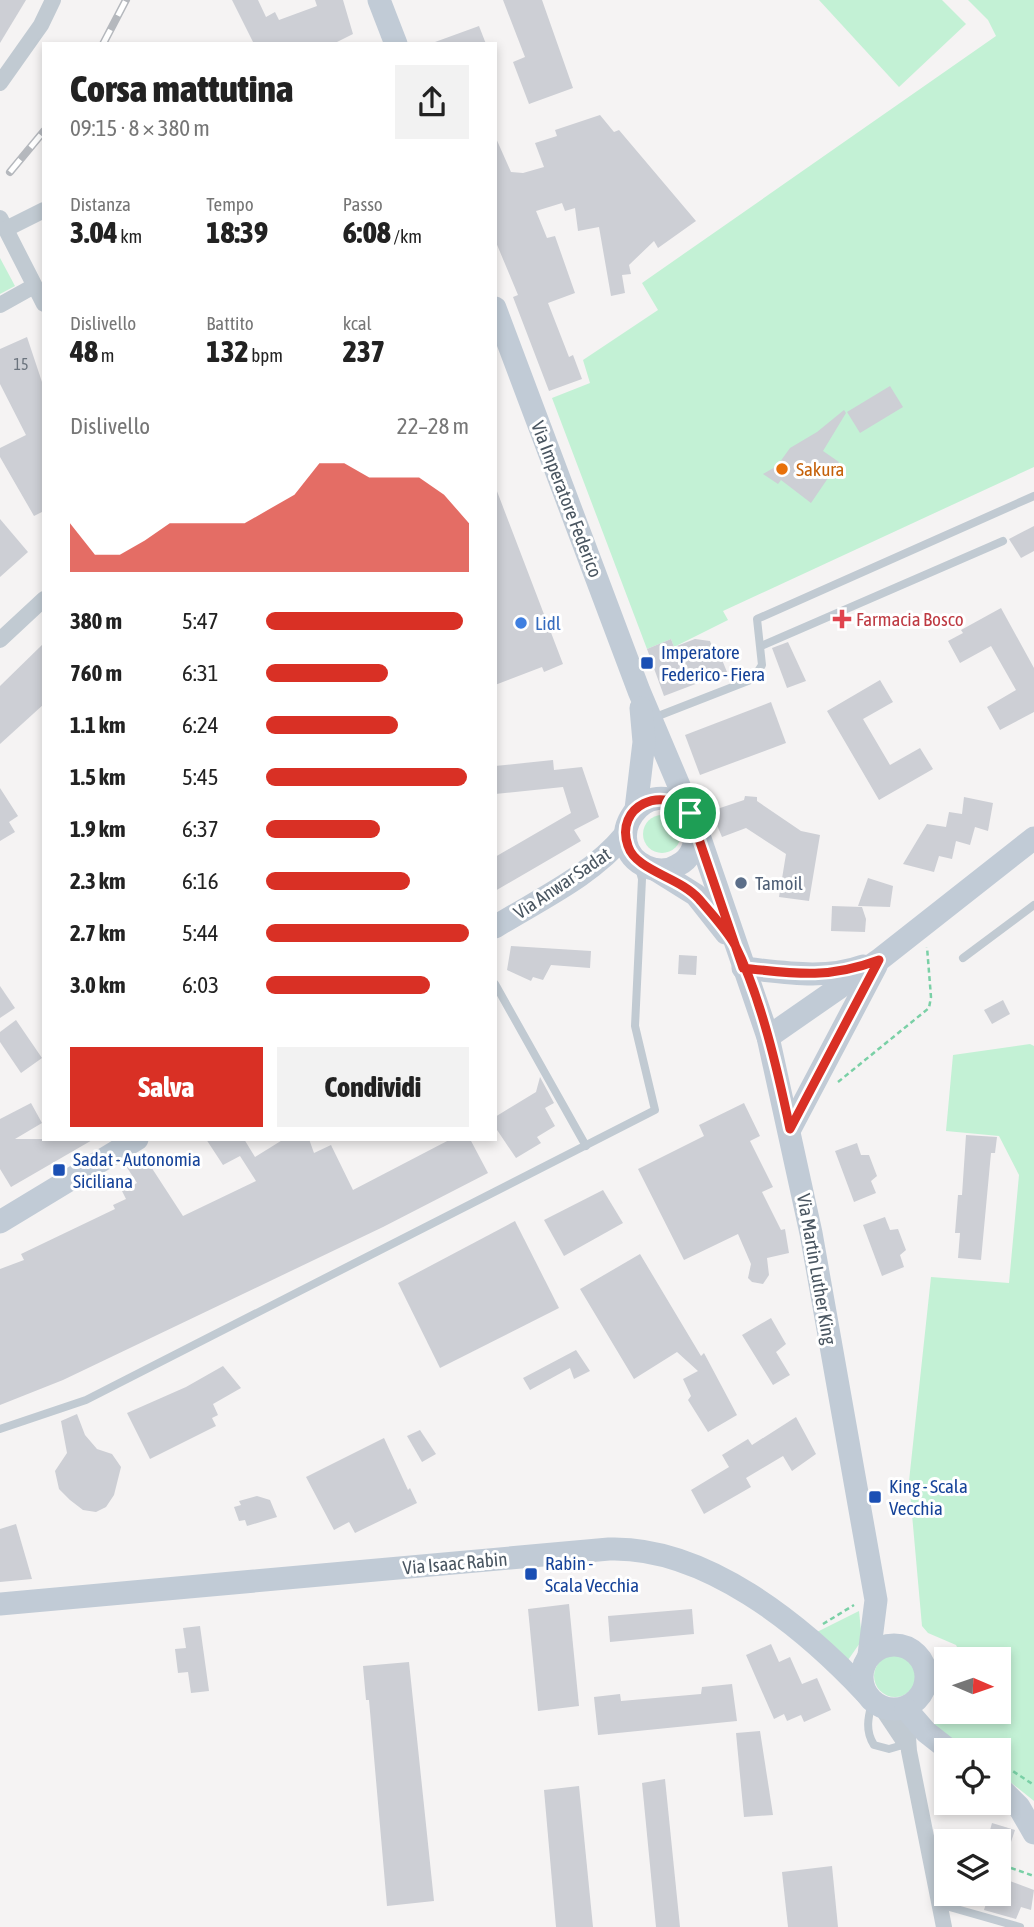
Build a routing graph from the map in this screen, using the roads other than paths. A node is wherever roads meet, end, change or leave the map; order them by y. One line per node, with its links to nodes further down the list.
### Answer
1 (54, 0): 4 (street)
2 (379, 0): 3 (street)
3 (392, 42)
4 (2, 76)
5 (42, 211): 6 (street)
6 (3, 223): 7 (street)
7 (34, 286): 8 (street); 9 (street)
8 (42, 300)
9 (0, 305)
10 (497, 313): 16 (street, Via Imperatore Federico)
11 (1034, 496): 15 (lane)
12 (1003, 541): 15 (lane)
13 (42, 601): 14 (street)
14 (0, 640)
15 (761, 646): 17 (lane)
16 (639, 691): 17 (street); 18 (street)
17 (653, 718): 19 (street)
18 (636, 808): 19 (street); 20 (street)
19 (693, 821): 22 (street); 25 (street)
20 (625, 835): 22 (street); 24 (street, Via Anwar Sadat)
21 (1034, 838): 27 (street)
22 (647, 866): 25 (street); 33 (lane)
23 (1034, 905): 26 (lane)
24 (497, 926)
25 (734, 944): 28 (street, Via Martin Luther King)
26 (963, 958)
27 (879, 960): 28 (street); 30 (street); 31 (street)
28 (743, 968): 30 (street, Via Martin Luther King)
29 (497, 988): 33 (lane)
30 (768, 1037): 31 (street, Via Martin Luther King)
31 (790, 1129): 36 (street, Via Martin Luther King)
32 (134, 1141): 34 (street)
33 (586, 1146): 35 (lane)
34 (0, 1222)
35 (0, 1429)
36 (876, 1600): 38 (street, Via Martin Luther King); 39 (street, Via Martin Luther King)
37 (0, 1604): 40 (street, Via Isaac Rabin)
38 (902, 1646): 39 (street); 41 (street)
39 (869, 1656): 40 (street)
40 (873, 1700): 41 (street); 44 (street); 44 (lane)
41 (906, 1709): 42 (street); 44 (street)
42 (936, 1738)
43 (934, 1742): 46 (street)
44 (908, 1747): 46 (street)
45 (1011, 1799): 47 (street)
46 (920, 1805): 48 (street)
47 (1034, 1833)
48 (926, 1842): 49 (lane); 50 (street)
49 (934, 1844)
50 (934, 1880)
51 (939, 1906): 53 (street)
52 (946, 1906): 54 (lane)
53 (944, 1927)
54 (1020, 1927)

